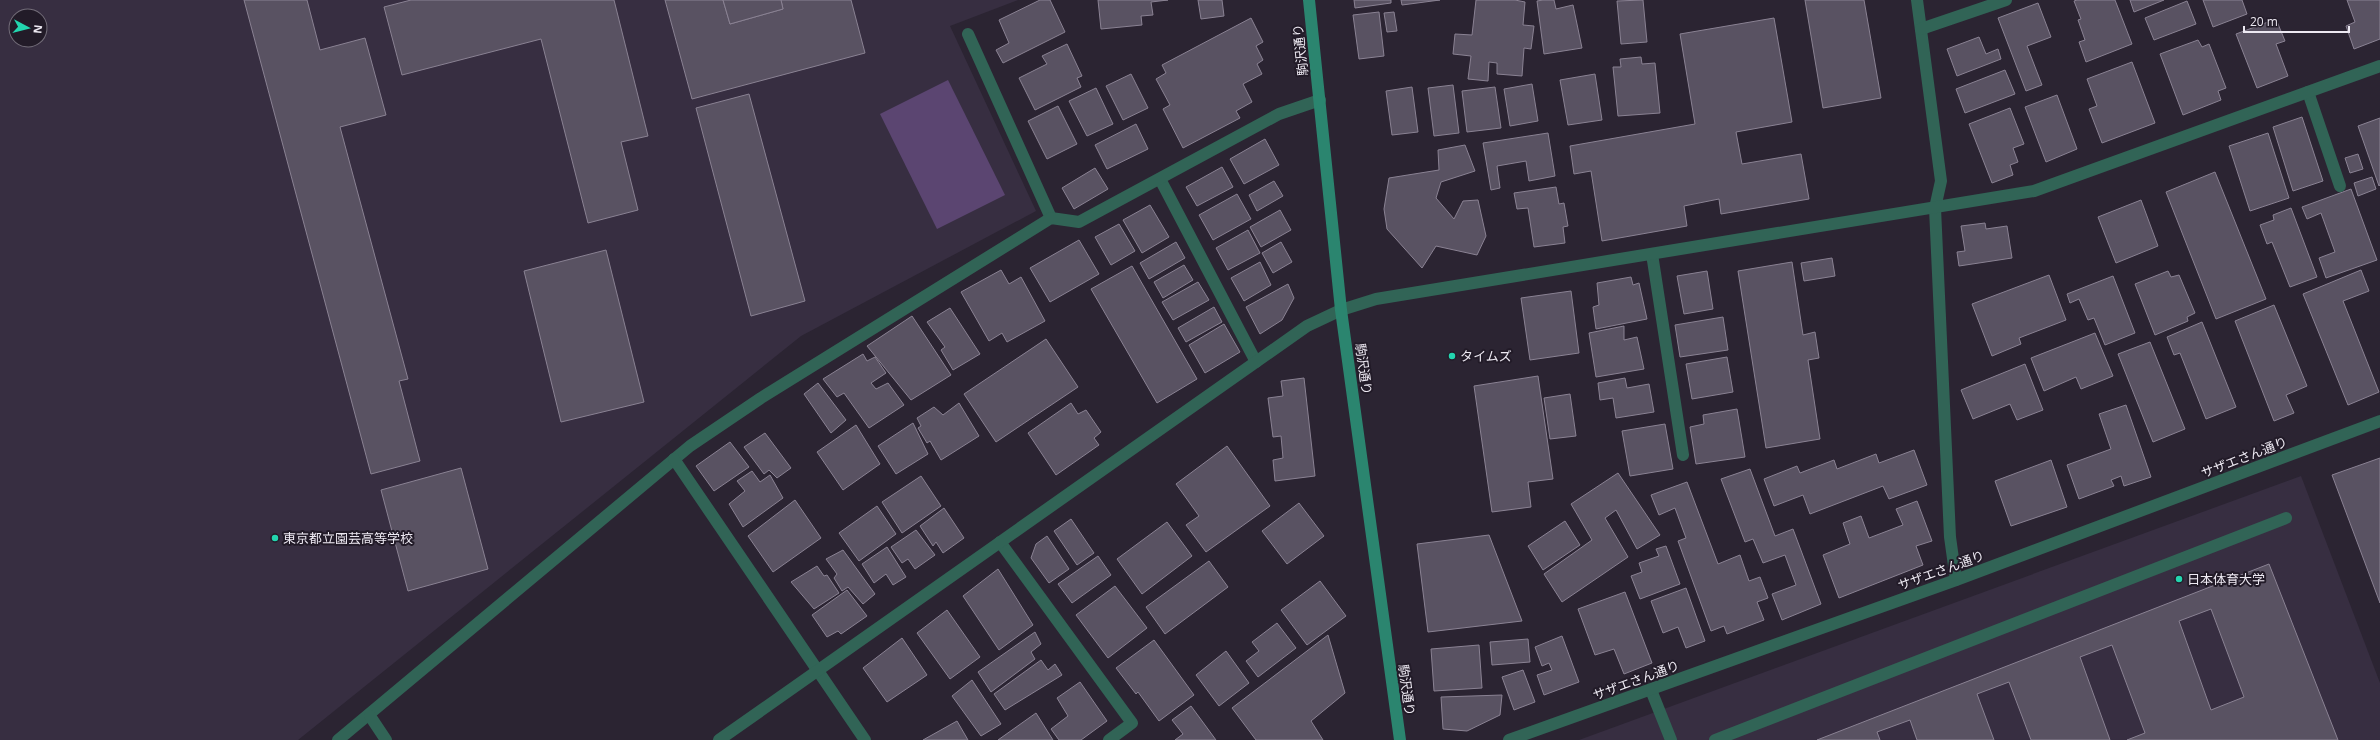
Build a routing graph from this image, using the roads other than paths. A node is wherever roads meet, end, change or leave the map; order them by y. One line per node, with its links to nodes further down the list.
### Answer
1 (1309, 0): 8 (main road, 駒沢通り)
2 (1917, 0): 4 (street)
3 (2006, 0): 4 (street)
4 (1921, 30): 11 (street)
5 (968, 34): 12 (street)
6 (2380, 66): 7 (street)
7 (2308, 92): 10 (street); 11 (street)
8 (1320, 100): 9 (street); 14 (main road, 駒沢通り)
9 (1160, 179): 12 (street); 15 (street)
10 (2340, 186)
11 (1935, 208): 13 (street); 21 (street)
12 (1051, 218): 18 (street)
13 (1652, 254): 14 (street); 17 (street)
14 (1341, 310): 15 (street); 30 (main road, 駒沢通り)
15 (1256, 362): 20 (street)
16 (2380, 421): 21 (street, サザエさん通り)
17 (1683, 455)
18 (674, 459): 22 (street); 24 (street)
19 (2286, 518): 33 (street)
20 (1000, 542): 22 (street); 29 (street)
21 (1956, 580): 23 (street, サザエさん通り)
22 (818, 671): 27 (street); 28 (street)
23 (1651, 690): 31 (street, サザエさん通り); 32 (street)
24 (370, 716): 25 (street); 26 (street)
25 (338, 740)
26 (386, 740)
27 (720, 740)
28 (865, 740)
29 (1109, 740)
30 (1400, 740)
31 (1508, 740)
32 (1671, 740)
33 (1715, 740)

